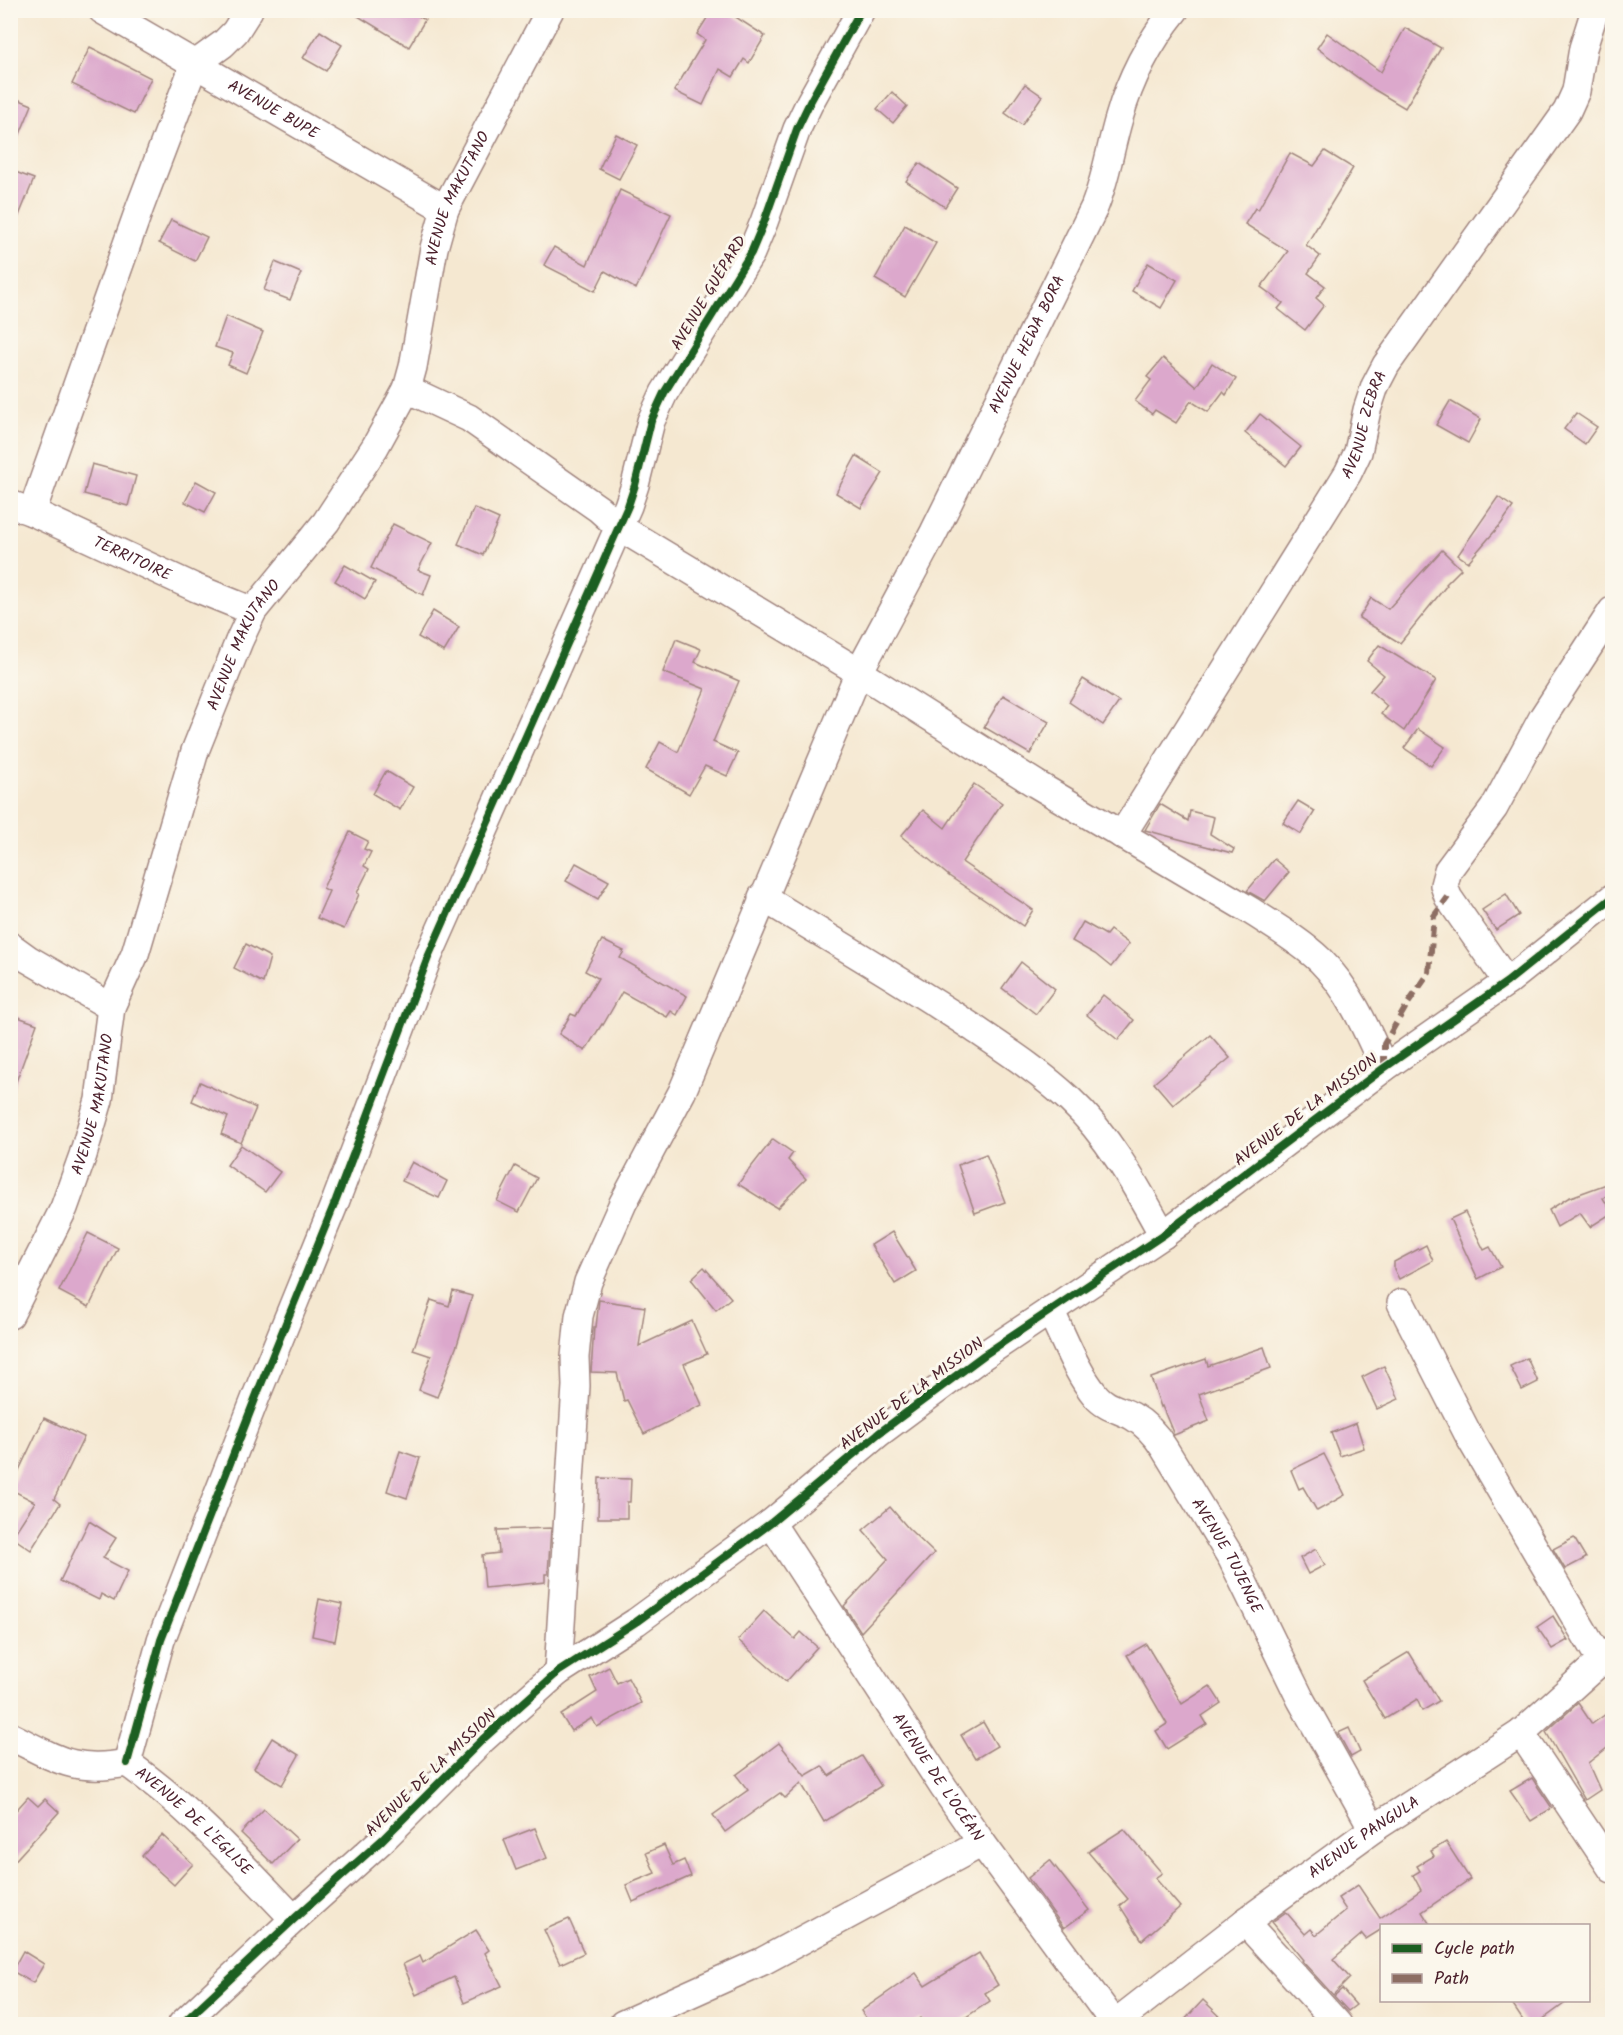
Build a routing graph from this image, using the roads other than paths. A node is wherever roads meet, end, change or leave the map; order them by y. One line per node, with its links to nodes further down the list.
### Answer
1 (102, 10): 7 (street, AVENUE BUPE)
2 (249, 10): 7 (street)
3 (550, 10): 8 (street, AVENUE MAKUTANO)
4 (861, 10): 11 (street, AVENUE GUÉPARD)
5 (1175, 10): 14 (street, AVENUE HEWA BORA)
6 (1595, 10): 15 (street, AVENUE ZEBRA)
7 (194, 65): 8 (street, AVENUE BUPE); 10 (street)
8 (445, 209): 9 (street, AVENUE MAKUTANO)
9 (407, 389): 11 (street); 12 (street, AVENUE MAKUTANO)
10 (21, 508): 12 (street, TERRITOIRE)
11 (619, 527): 14 (street); 31 (street, AVENUE GUÉPARD)
12 (253, 611): 20 (street, AVENUE MAKUTANO)
13 (1612, 611): 19 (street)
14 (859, 672): 15 (street); 16 (street, AVENUE HEWA BORA)
15 (1122, 835): 21 (street)
16 (762, 897): 22 (street); 28 (street, AVENUE HEWA BORA)
17 (1612, 898): 19 (street, AVENUE DE LA MISSION)
18 (10, 946): 20 (street)
19 (1507, 982): 21 (street, AVENUE DE LA MISSION)
20 (111, 1007): 25 (street, AVENUE MAKUTANO)
21 (1384, 1068): 22 (street, AVENUE DE LA MISSION)
22 (1163, 1235): 24 (street, AVENUE DE LA MISSION)
23 (1401, 1303): 27 (street)
24 (1050, 1310): 26 (street, AVENUE DE LA MISSION); 32 (street, AVENUE TUJENGE)
25 (10, 1315)
26 (771, 1523): 28 (street, AVENUE DE LA MISSION); 33 (street, AVENUE DE L'OCÉAN)
27 (1607, 1657): 29 (street, AVENUE PANGULA)
28 (558, 1672): 35 (street, AVENUE DE LA MISSION)
29 (1521, 1733): 32 (street, AVENUE PANGULA); 34 (street)
30 (10, 1736): 31 (street, AVENUE DE L'EGLISE)
31 (128, 1763): 35 (street, AVENUE DE L'EGLISE)
32 (1373, 1829): 36 (street, AVENUE PANGULA)
33 (982, 1843): 37 (street, AVENUE DE L'OCÉAN); 39 (street)
34 (1612, 1869)
35 (294, 1918): 38 (street, AVENUE DE LA MISSION)
36 (1245, 1922): 37 (street, AVENUE PANGULA); 40 (street)
37 (1115, 2024)
38 (182, 2025)
39 (623, 2025)
40 (1338, 2025)

